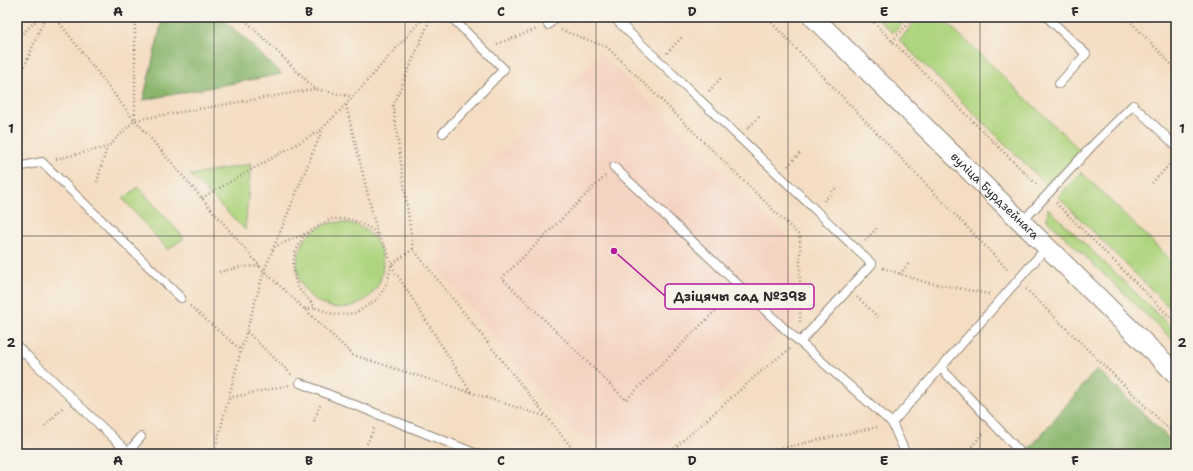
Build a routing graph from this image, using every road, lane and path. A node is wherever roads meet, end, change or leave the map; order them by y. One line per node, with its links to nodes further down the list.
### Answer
1 (40, 17): 18 (path)
2 (45, 17): 26 (path)
3 (55, 17): 32 (path)
4 (135, 17): 32 (path)
5 (242, 17): 27 (path)
6 (424, 17): 28 (path)
7 (431, 17): 55 (path)
8 (451, 17): 21 (lane)
9 (556, 17): 17 (lane)
10 (613, 17): 22 (lane)
11 (766, 17): 63 (path)
12 (813, 17): 50 (street, вуліца Бурдзейнага)
13 (868, 17): 20 (path)
14 (915, 17): 20 (path)
15 (1047, 17): 25 (lane)
16 (1126, 17): 23 (path)
17 (548, 25): 21 (path); 73 (path)
18 (17, 38)
19 (682, 38): 22 (path)
20 (892, 41): 47 (path)
21 (484, 49): 34 (lane)
22 (660, 61): 29 (lane)
23 (1176, 69)
24 (722, 77): 29 (path)
25 (1059, 84)
26 (17, 86)
27 (315, 89): 28 (path); 32 (path)
28 (353, 97): 30 (path)
29 (700, 100): 35 (lane)
30 (346, 105): 33 (path); 52 (path)
31 (761, 115): 35 (path)
32 (135, 120): 37 (path); 48 (path)
33 (324, 128): 48 (path); 53 (path)
34 (443, 133)
35 (739, 137): 43 (lane)
36 (1176, 146): 47 (lane)
37 (108, 147): 40 (path); 44 (path)
38 (800, 153): 43 (path)
39 (1176, 158): 45 (path)
40 (42, 162): 41 (lane); 67 (lane)
41 (17, 167)
42 (614, 167): 64 (lane); 64 (path)
43 (779, 176): 49 (lane)
44 (97, 182)
45 (1152, 183)
46 (836, 188): 49 (path)
47 (1047, 195): 50 (lane); 71 (path)
48 (202, 198): 59 (path)
49 (815, 210): 57 (lane)
50 (1022, 222): 54 (street, вуліца Бурдзейнага)
51 (306, 234): 52 (path); 53 (path); 68 (path)
52 (379, 237): 58 (path)
53 (274, 247): 60 (path)
54 (1047, 247): 63 (lane); 77 (street, вуліца Бурдзейнага)
55 (413, 249): 58 (path); 84 (path)
56 (910, 262): 62 (path)
57 (872, 264): 62 (path); 65 (lane)
58 (390, 265): 68 (path); 80 (path)
59 (260, 266): 60 (path); 61 (path)
60 (264, 271): 69 (path); 72 (path)
61 (218, 272)
62 (900, 274): 66 (path)
63 (1018, 280): 66 (lane); 89 (path)
64 (739, 287): 73 (lane)
65 (848, 289): 70 (path); 73 (lane)
66 (1003, 297): 76 (lane)
67 (181, 298): 75 (path)
68 (316, 308): 69 (path)
69 (304, 309): 80 (path)
70 (878, 318)
71 (1176, 323)
72 (247, 332): 75 (path); 78 (path)
73 (800, 342): 86 (lane); 96 (path)
74 (17, 346): 81 (lane)
75 (241, 350): 82 (path)
76 (941, 368): 86 (lane); 87 (lane)
77 (1176, 374)
78 (300, 383): 79 (lane); 82 (path)
79 (325, 393): 83 (lane); 85 (path)
80 (471, 393): 84 (path)
81 (72, 398): 88 (path); 90 (lane)
82 (229, 398): 93 (path)
83 (379, 415): 91 (path); 94 (lane)
84 (547, 417): 95 (path)
85 (314, 421)
86 (892, 423): 97 (path); 98 (lane)
87 (992, 423): 92 (path); 99 (lane)
88 (45, 426)
89 (1176, 436)
90 (141, 437)
91 (367, 444)
92 (966, 452)
93 (214, 454)
94 (477, 454)
95 (574, 454)
96 (668, 454)
97 (755, 454)
98 (906, 454)
99 (1022, 454)

